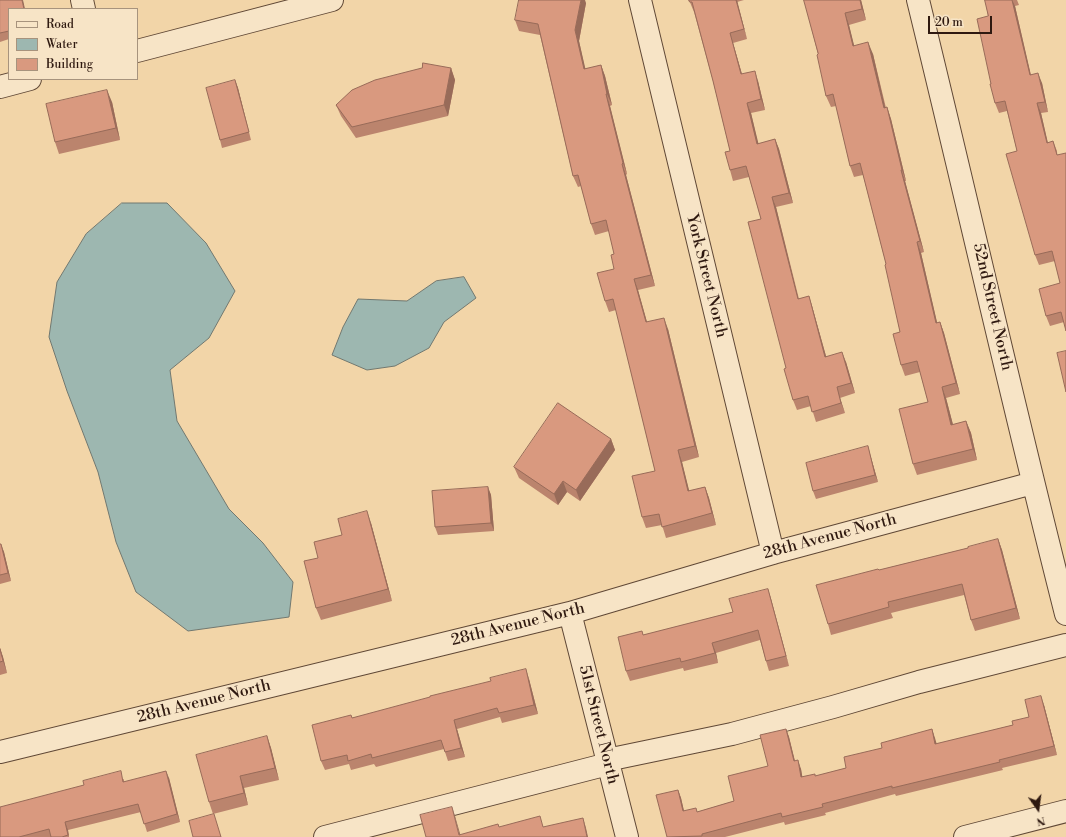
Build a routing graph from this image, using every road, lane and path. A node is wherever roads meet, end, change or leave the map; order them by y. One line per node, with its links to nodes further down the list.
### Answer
1 (332, 0): 4 (street)
2 (640, 0): 8 (street, York Street North)
3 (918, 0): 7 (street, 52nd Street North)
4 (138, 52)
5 (26, 80): 6 (street)
6 (0, 87)
7 (1033, 483): 8 (street, 28th Avenue North); 10 (street, 52nd Street North)
8 (773, 552): 9 (street, 28th Avenue North)
9 (570, 613): 12 (street, 28th Avenue North); 13 (street, 51st Street North)
10 (1066, 614)
11 (1066, 645): 13 (street)
12 (0, 752)
13 (608, 762): 15 (street); 16 (street, 51st Street North)
14 (1066, 811): 17 (street)
15 (325, 837)
16 (627, 837)
17 (965, 837)

